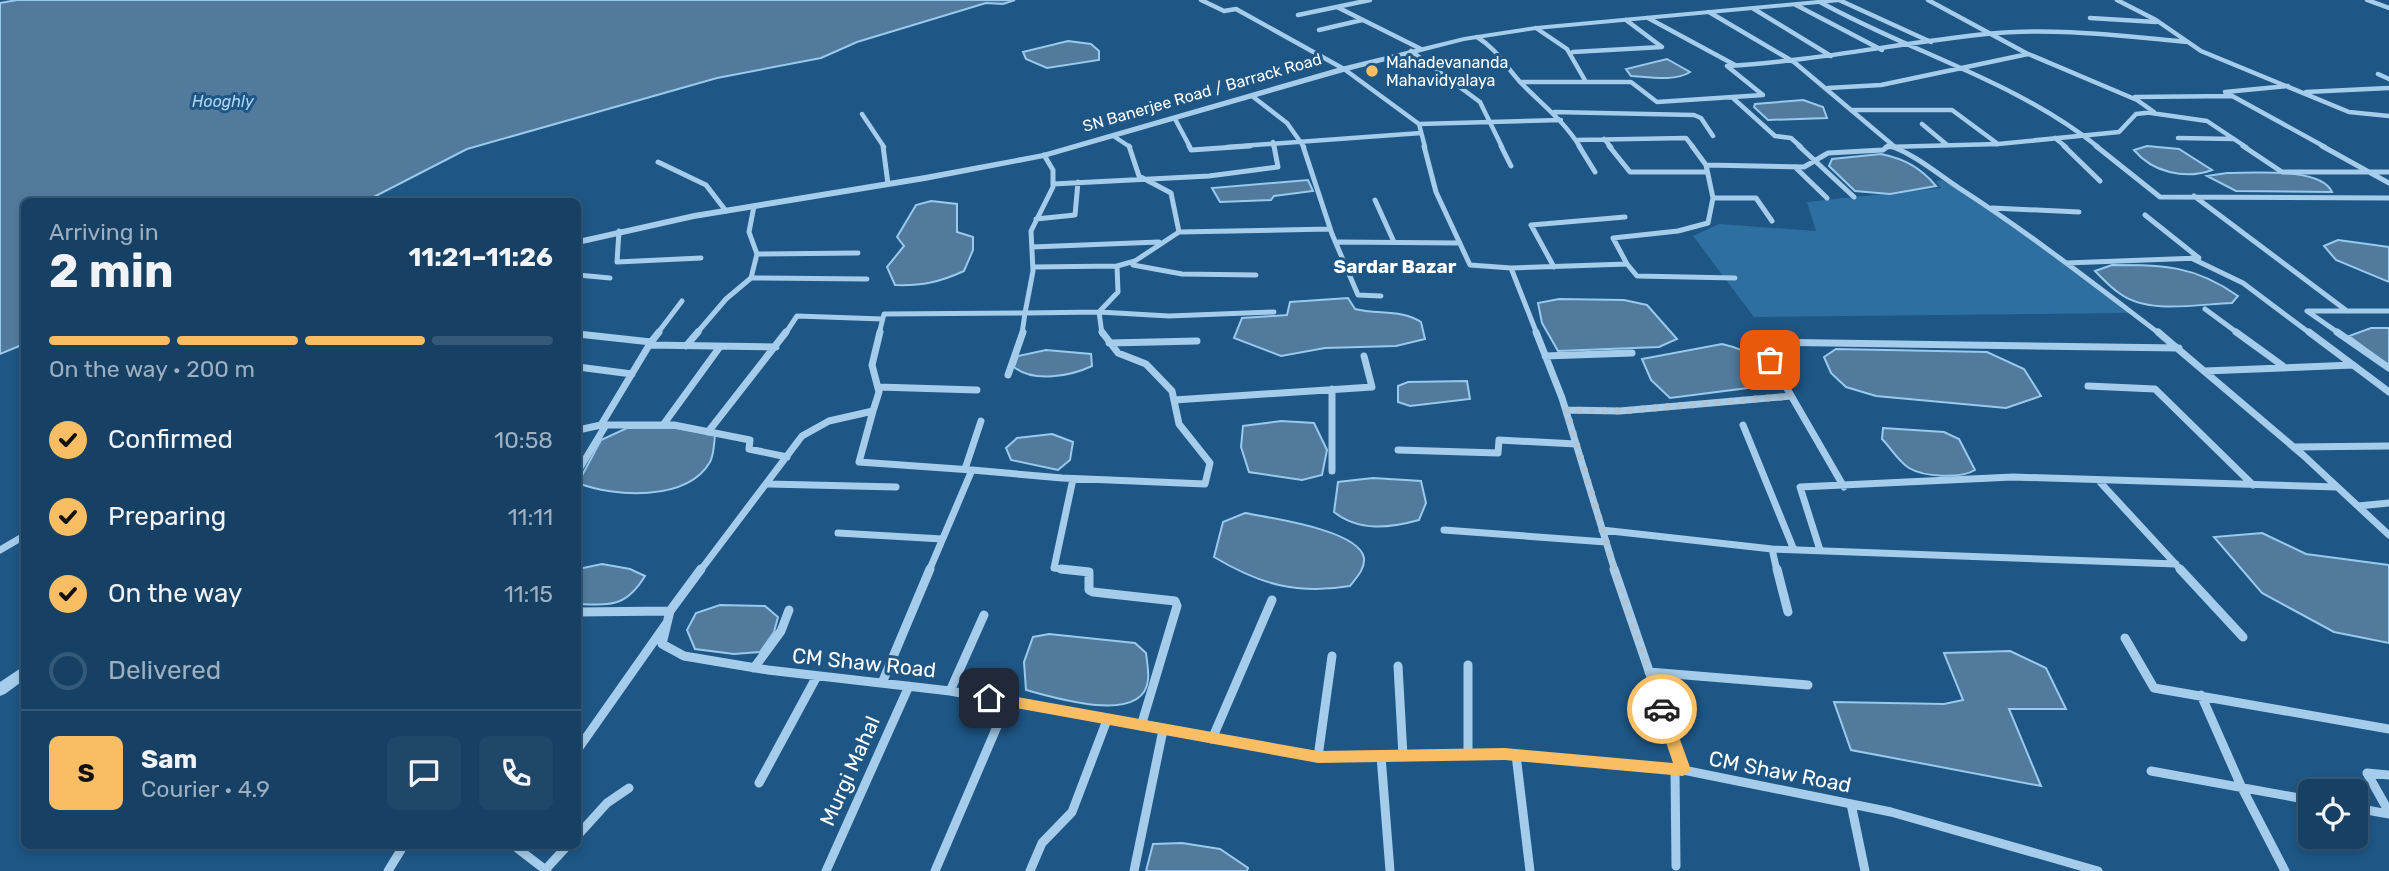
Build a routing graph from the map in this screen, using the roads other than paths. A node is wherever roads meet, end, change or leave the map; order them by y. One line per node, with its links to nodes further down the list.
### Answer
1 (1201, 0): 35 (street)
2 (1370, 0): 10 (street)
3 (1840, 0): 8 (street, SN Banerjee Road / Barrack Road); 25 (street)
4 (1928, 0): 22 (street)
5 (2117, 0): 19 (street)
6 (2382, 0): 7 (street)
7 (2369, 1): 11 (street)
8 (1821, 2): 9 (street, SN Banerjee Road / Barrack Road); 26 (street)
9 (1796, 5): 12 (street, SN Banerjee Road / Barrack Road); 28 (street)
10 (1337, 7): 14 (street); 17 (street)
11 (2389, 8)
12 (1754, 9): 13 (street, SN Banerjee Road / Barrack Road); 31 (street)
13 (1709, 12): 15 (street, SN Banerjee Road / Barrack Road); 32 (street)
14 (1298, 15)
15 (1648, 18): 18 (street, SN Banerjee Road / Barrack Road); 33 (street)
16 (2091, 19): 19 (street)
17 (1362, 20): 21 (street); 27 (street)
18 (1626, 20): 20 (street, SN Banerjee Road / Barrack Road); 29 (street)
19 (2160, 22): 24 (street)
20 (1536, 28): 23 (street, SN Banerjee Road / Barrack Road); 29 (street)
21 (1319, 30)
22 (1988, 34): 24 (street); 25 (street); 30 (street)
23 (1477, 37): 27 (street, SN Banerjee Road / Barrack Road); 38 (street)
24 (2188, 42): 40 (street)
25 (1934, 43): 26 (street)
26 (1916, 46): 28 (street); 34 (street)
27 (1416, 50): 35 (street, SN Banerjee Road / Barrack Road); 55 (street)
28 (1883, 50): 31 (street)
29 (1573, 52): 39 (street)
30 (2028, 54): 34 (street); 46 (street)
31 (1831, 57): 32 (street)
32 (1794, 62): 33 (street); 41 (street)
33 (1735, 66): 47 (street)
34 (1964, 67): 41 (street); 59 (street)
35 (1344, 69): 44 (street, SN Banerjee Road / Barrack Road); 56 (street)
36 (2378, 74): 37 (street)
37 (2389, 79)
38 (1520, 82): 39 (street); 49 (street)
39 (1586, 82): 47 (street)
40 (2290, 86): 43 (street); 45 (street)
41 (1827, 88): 48 (street)
42 (2389, 88): 43 (street)
43 (2302, 92): 52 (street)
44 (1252, 96): 53 (street, SN Banerjee Road / Barrack Road); 64 (street)
45 (2233, 96): 46 (street); 80 (street)
46 (2131, 97): 50 (street)
47 (1734, 99): 73 (street)
48 (1852, 110): 69 (street); 70 (street)
49 (1553, 113): 54 (street); 61 (street)
50 (2150, 113): 59 (street); 66 (street)
51 (862, 114): 85 (street)
52 (2389, 116)
53 (1175, 119): 60 (street, SN Banerjee Road / Barrack Road); 68 (street)
54 (1561, 120): 55 (street); 67 (street)
55 (1488, 121): 56 (street); 75 (street)
56 (1419, 124): 58 (street)
57 (1922, 124): 71 (street)
58 (1421, 132): 64 (street); 108 (street)
59 (2084, 135): 62 (street); 87 (street)
60 (1115, 136): 72 (street, SN Banerjee Road / Barrack Road); 81 (street)
61 (1713, 136)
62 (2055, 138): 69 (street); 82 (street)
63 (2178, 138): 66 (street)
64 (1303, 139): 68 (street); 101 (street)
65 (1604, 139): 67 (street); 77 (street); 77 (street)
66 (2234, 139): 80 (street)
67 (1576, 140): 79 (street)
68 (1273, 142): 81 (street)
69 (1998, 144): 71 (street)
70 (1889, 145): 71 (street); 73 (street); 94 (street)
71 (1946, 145)
72 (1044, 155): 85 (street, SN Banerjee Road / Barrack Road); 86 (street)
73 (1813, 160): 76 (street); 88 (street)
74 (658, 162): 95 (street)
75 (1511, 166)
76 (1794, 167): 77 (street); 90 (street)
77 (1707, 169): 89 (street)
78 (2389, 172): 80 (street)
79 (1595, 173)
80 (2371, 173): 84 (street)
81 (1145, 179): 83 (street); 103 (street)
82 (2100, 181)
83 (1078, 182): 86 (street); 99 (street)
84 (2389, 183)
85 (888, 184): 93 (street, SN Banerjee Road / Barrack Road)
86 (1053, 184): 99 (street)
87 (2194, 196): 91 (street); 130 (street)
88 (1854, 197)
89 (1713, 198): 100 (street); 115 (street)
90 (1827, 198)
91 (2389, 198)
92 (1375, 200): 107 (street)
93 (754, 206): 95 (street, SN Banerjee Road / Barrack Road); 111 (street)
94 (1992, 208): 96 (street); 114 (street)
95 (726, 211): 102 (street, SN Banerjee Road / Barrack Road)
96 (2079, 212)
97 (2145, 215): 113 (street)
98 (1625, 217): 119 (street)
99 (1036, 219): 109 (street)
100 (1772, 221)
101 (1330, 229): 103 (street); 106 (street)
102 (619, 231): 104 (street, SN Banerjee Road / Barrack Road); 112 (street)
103 (1179, 232): 105 (street)
104 (581, 241)
105 (1159, 242): 109 (street); 116 (street)
106 (1338, 242): 107 (street); 127 (street)
107 (1394, 243): 108 (street)
108 (1460, 243): 120 (street)
109 (1032, 247): 118 (street)
110 (858, 253): 111 (street)
111 (757, 254): 124 (street)
112 (701, 258)
113 (2191, 258): 114 (street); 147 (street)
114 (2066, 262): 143 (street)
115 (1627, 264): 119 (street); 125 (street)
116 (1133, 265): 117 (street); 122 (street)
117 (1117, 266): 118 (street); 132 (street)
118 (1032, 267): 134 (street)
119 (1554, 267): 120 (street)
120 (1511, 268): 146 (street)
121 (581, 275): 123 (street)
122 (1256, 275)
123 (610, 278)
124 (751, 278): 126 (street); 140 (street)
125 (1735, 278)
126 (867, 279)
127 (1381, 296)
128 (682, 301): 139 (street)
129 (2205, 309): 148 (street)
130 (2347, 311): 131 (street); 150 (street)
131 (2389, 311)
132 (1099, 312): 133 (street); 134 (street); 138 (street)
133 (1273, 312)
134 (1025, 313): 135 (street); 153 (street)
135 (882, 319): 141 (street); 155 (street)
136 (581, 334): 139 (street)
137 (1197, 341): 138 (street)
138 (1109, 343): 160 (street)
139 (650, 344): 140 (street); 152 (street)
140 (686, 346): 142 (street)
141 (776, 347): 142 (street); 168 (street)
142 (719, 348): 165 (street)
143 (2179, 348): 151 (street); 159 (street)
144 (1632, 352): 146 (street)
145 (1364, 356): 156 (street)
146 (1545, 356): 161 (street)
147 (2353, 365): 148 (street); 158 (street)
148 (2284, 366): 151 (street)
149 (581, 367): 152 (street)
150 (2389, 368)
151 (2205, 371): 171 (street)
152 (632, 374): 164 (street)
153 (1008, 375)
154 (2088, 386): 180 (street)
155 (878, 387): 157 (street); 162 (street)
156 (1332, 389): 160 (street); 176 (street)
157 (977, 390)
158 (2389, 392)
159 (1791, 396): 161 (street); 182 (street)
160 (1174, 400): 177 (street)
161 (1566, 410): 169 (street)
162 (873, 411): 173 (street); 175 (street)
163 (981, 421): 175 (street)
164 (604, 425): 165 (street); 167 (street); 174 (street)
165 (663, 425): 168 (street)
166 (1743, 425): 195 (street)
167 (581, 429)
168 (708, 432): 173 (street)
169 (1576, 444): 172 (street); 187 (street)
170 (2389, 446): 171 (street)
171 (2294, 447): 183 (street)
172 (1398, 450)
173 (787, 457): 179 (street)
174 (581, 466)
175 (968, 469): 177 (street); 191 (street)
176 (1332, 471)
177 (1073, 479): 221 (street)
178 (2098, 480): 180 (street); 182 (street); 197 (street)
179 (768, 484): 181 (street); 203 (street)
180 (2253, 485): 183 (street)
181 (896, 487)
182 (1844, 487): 196 (street)
183 (2338, 487): 185 (street)
184 (2389, 503): 185 (street)
185 (2358, 506): 189 (street)
186 (1444, 530): 192 (street)
187 (1602, 530): 192 (street); 193 (street)
188 (838, 533): 191 (street)
189 (2389, 535)
190 (21, 538): 194 (street)
191 (942, 539): 213 (street)
192 (1606, 542): 210 (street)
193 (1772, 549): 195 (street); 201 (street)
194 (0, 550)
195 (1794, 550): 196 (street)
196 (1820, 551): 197 (street)
197 (2176, 564): 204 (street)
198 (1272, 600): 224 (street)
199 (789, 610): 209 (street)
200 (581, 612): 203 (street)
201 (1788, 612)
202 (984, 615): 217 (street)
203 (669, 616): 209 (street, CM Shaw Road); 225 (street)
204 (2244, 637)
205 (2125, 638): 218 (street)
206 (1332, 656): 230 (street)
207 (1468, 665): 227 (street)
208 (1398, 666): 226 (street)
209 (754, 667): 212 (street, CM Shaw Road)
210 (1649, 672): 214 (street); 231 (street)
211 (21, 674): 216 (street)
212 (817, 676): 213 (street, CM Shaw Road); 234 (street)
213 (881, 683): 215 (street, CM Shaw Road)
214 (1808, 685)
215 (909, 686): 217 (street, CM Shaw Road); 248 (street, Murgi Mahal)
216 (0, 690)
217 (950, 691): 219 (street, CM Shaw Road)
218 (2201, 695): 222 (street); 236 (street)
219 (1008, 701): 220 (street, CM Shaw Road); 249 (street)
220 (1107, 720): 221 (street, CM Shaw Road); 250 (street)
221 (1141, 726): 223 (street, CM Shaw Road)
222 (2389, 729)
223 (1164, 730): 224 (street, CM Shaw Road); 251 (street)
224 (1212, 739): 230 (street, CM Shaw Road)
225 (581, 746)
226 (1403, 755): 227 (street, CM Shaw Road); 229 (street, CM Shaw Road)
227 (1468, 755): 228 (street, CM Shaw Road)
228 (1516, 755): 231 (street, CM Shaw Road); 253 (street)
229 (1381, 756): 230 (street, CM Shaw Road); 252 (street)
230 (1318, 757)
231 (1679, 769): 238 (street, CM Shaw Road); 245 (street)
232 (2151, 771): 236 (street)
233 (2389, 775): 240 (street)
234 (759, 783)
235 (629, 788): 241 (street)
236 (2242, 788): 237 (street); 256 (street)
237 (2298, 798)
238 (1851, 804): 254 (street); 255 (street, CM Shaw Road)
239 (2368, 810): 240 (street)
240 (2389, 813)
241 (581, 832)
242 (402, 849): 247 (street)
243 (518, 849): 246 (street)
244 (564, 849): 246 (street)
245 (1676, 866)
246 (546, 870)
247 (388, 871)
248 (826, 871)
249 (935, 871)
250 (1030, 871)
251 (1134, 871)
252 (1390, 871)
253 (1530, 871)
254 (1865, 871)
255 (2098, 871)
256 (2285, 871)

